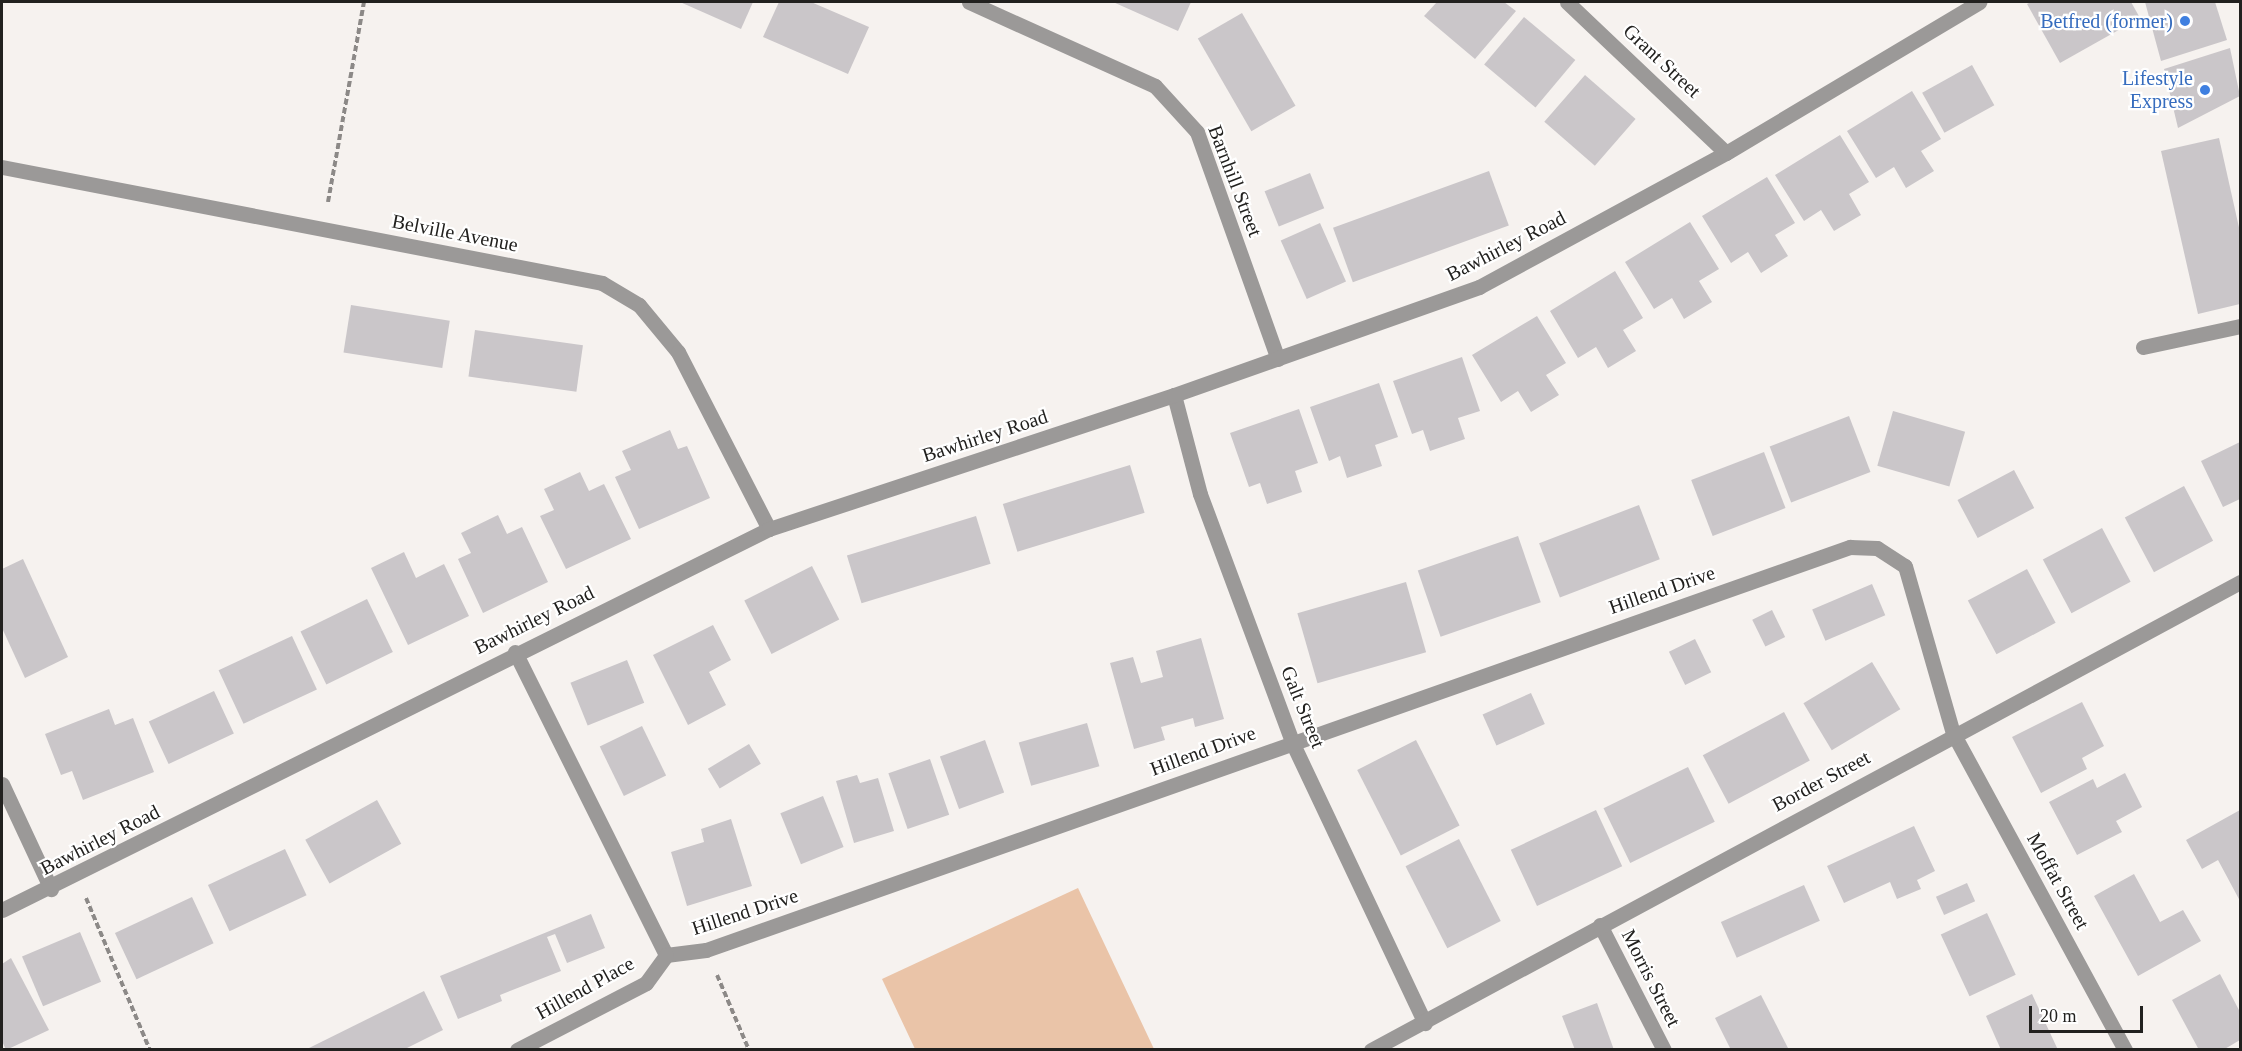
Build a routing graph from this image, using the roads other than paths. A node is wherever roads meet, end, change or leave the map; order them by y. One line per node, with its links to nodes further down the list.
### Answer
1 (969, 2): 8 (street, Barnhill Street)
2 (1567, 2): 4 (street, Grant Street)
3 (1979, 2): 4 (street, Bawhirley Road)
4 (1725, 153): 8 (street, Bawhirley Road)
5 (2, 167): 10 (street, Belville Avenue)
6 (2241, 326): 7 (street)
7 (2143, 347)
8 (1278, 359): 9 (street, Bawhirley Road)
9 (1174, 395): 10 (street, Bawhirley Road); 14 (street, Galt Street)
10 (769, 529): 12 (street, Bawhirley Road)
11 (2241, 582): 13 (street, Border Street)
12 (515, 652): 16 (street, Bawhirley Road); 19 (street)
13 (1953, 734): 14 (street, Hillend Drive); 18 (street, Border Street); 24 (street, Moffat Street)
14 (1292, 742): 19 (street, Hillend Drive); 20 (street, Galt Street)
15 (2, 784): 16 (street)
16 (51, 889): 17 (street, Bawhirley Road)
17 (2, 910)
18 (1600, 925): 20 (street, Border Street); 23 (street, Morris Street)
19 (666, 955): 21 (street, Hillend Place)
20 (1425, 1023): 22 (street, Border Street)
21 (517, 1050)
22 (1371, 1050)
23 (1664, 1050)
24 (2125, 1050)

